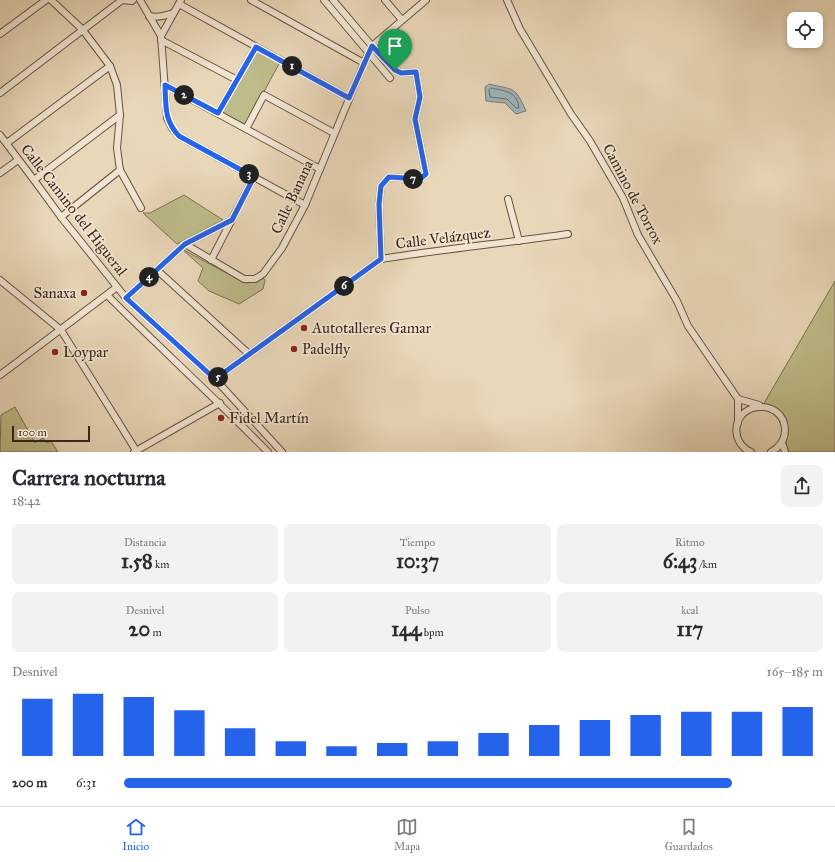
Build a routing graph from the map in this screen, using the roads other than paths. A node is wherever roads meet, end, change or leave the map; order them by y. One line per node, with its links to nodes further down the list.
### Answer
1 (46, 0): 17 (street)
2 (51, 0): 16 (street)
3 (122, 0): 4 (street); 16 (street)
4 (133, 0)
5 (140, 0): 14 (street)
6 (251, 0): 22 (street)
7 (324, 0): 21 (street)
8 (333, 0): 19 (street)
9 (385, 0): 15 (street)
10 (426, 0): 15 (street)
11 (507, 0): 60 (street, Camino de Torrox)
12 (180, 2): 13 (street); 20 (street)
13 (174, 13): 14 (street); 18 (street)
14 (149, 16): 18 (street)
15 (402, 20): 19 (street)
16 (82, 29): 23 (street); 27 (street)
17 (0, 34)
18 (161, 38): 25 (street); 26 (street)
19 (372, 46): 21 (street, Calle Banana); 49 (street)
20 (256, 47): 25 (street); 28 (street)
21 (369, 52): 22 (street, Calle Banana); 24 (street)
22 (364, 63): 28 (street, Calle Banana)
23 (110, 66): 30 (street); 34 (street)
24 (390, 78)
25 (237, 80): 29 (street)
26 (165, 85): 29 (street); 39 (street)
27 (0, 93)
28 (349, 98): 32 (street, Calle Banana)
29 (218, 113): 31 (street)
30 (120, 114): 37 (street); 40 (street)
31 (246, 129): 32 (street); 36 (street)
32 (334, 133): 36 (street, Calle Banana)
33 (0, 136): 34 (street, Calle Camino del Higueral)
34 (7, 143): 35 (street, Calle Camino del Higueral)
35 (18, 160): 38 (street); 40 (street, Calle Camino del Higueral)
36 (320, 169): 42 (street, Calle Banana)
37 (120, 170): 43 (street); 44 (street)
38 (0, 173)
39 (254, 177): 42 (street); 45 (street)
40 (34, 180): 44 (street, Calle Camino del Higueral)
41 (508, 199): 47 (street)
42 (305, 205): 50 (street, Calle Banana)
43 (141, 208)
44 (61, 217): 53 (street, Calle Camino del Higueral)
45 (232, 220): 48 (street); 50 (street)
46 (568, 234): 47 (street, Calle Velázquez)
47 (518, 241): 49 (street, Calle Velázquez)
48 (185, 244): 50 (street, Calle Banana); 51 (street)
49 (381, 259): 57 (street, Calle Velázquez)
50 (211, 260)
51 (157, 270): 55 (street); 57 (street)
52 (0, 280): 56 (street)
53 (117, 287): 54 (street); 55 (street, Calle Camino del Higueral)
54 (107, 295): 56 (street); 61 (street, Calle Camino del Higueral)
55 (126, 298): 59 (street, Calle Camino del Higueral)
56 (61, 330): 58 (street); 66 (street)
57 (249, 354): 59 (street, Calle Velázquez)
58 (0, 375)
59 (215, 379): 65 (street, Calle Camino del Higueral)
60 (738, 399): 62 (street); 63 (street)
61 (220, 403): 66 (street); 67 (street, Calle Camino del Higueral)
62 (762, 406): 63 (street); 64 (street)
63 (738, 423): 68 (street)
64 (782, 442): 69 (street); 70 (street)
65 (280, 450): 67 (street)
66 (136, 452)
67 (270, 452)
68 (751, 452)
69 (771, 452)
70 (785, 452)

